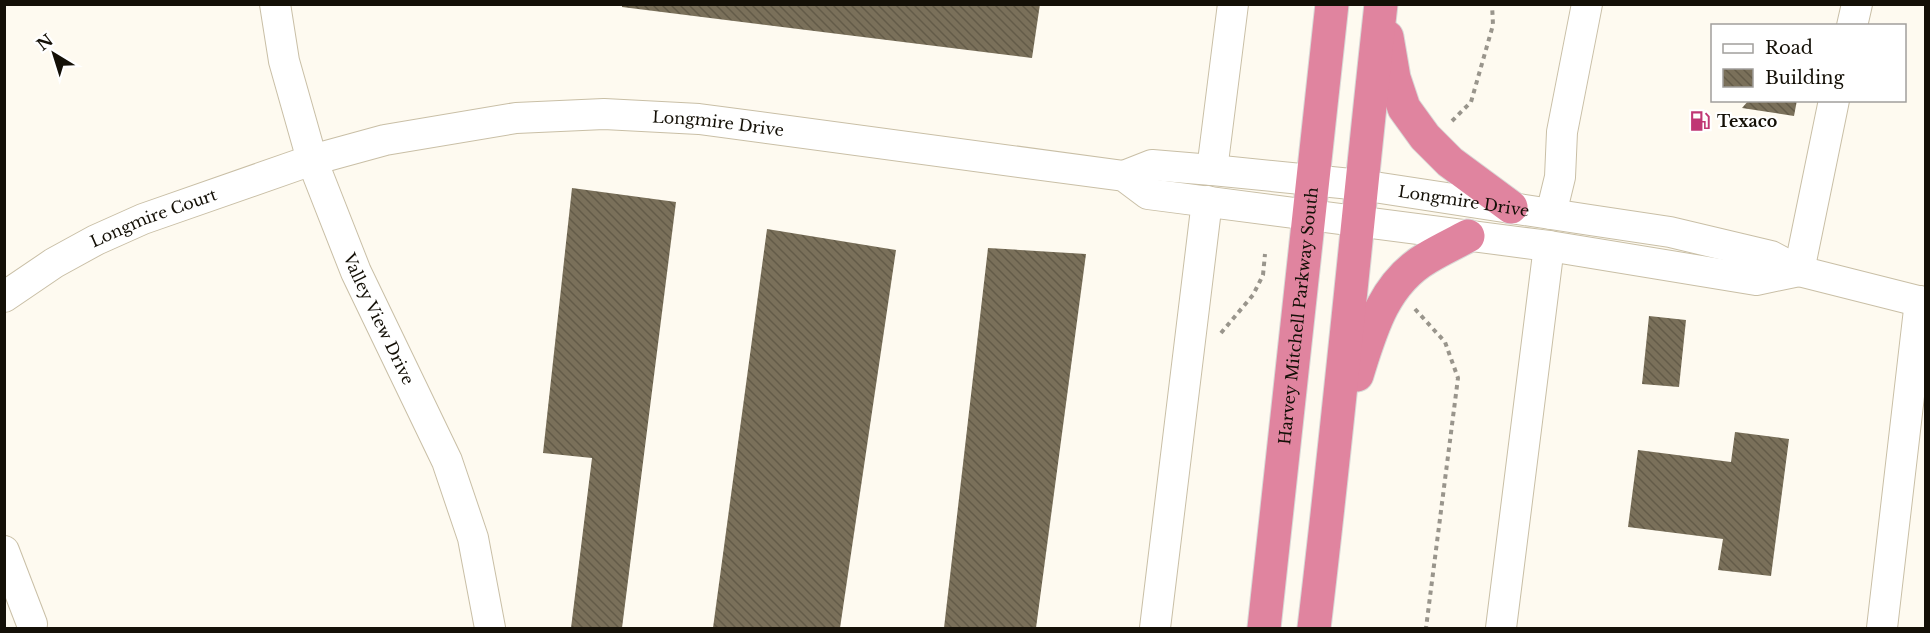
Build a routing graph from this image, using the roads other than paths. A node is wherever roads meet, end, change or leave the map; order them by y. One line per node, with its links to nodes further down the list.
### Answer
1 (275, 4): 9 (street, Valley View Drive)
2 (1233, 4): 10 (street)
3 (1332, 4): 12 (highway, Harvey Mitchell Parkway South)
4 (1381, 4): 13 (highway); 15 (highway)
5 (1587, 4): 16 (street)
6 (1857, 4): 7 (street)
7 (1852, 24)
8 (1834, 102): 21 (street)
9 (312, 160): 11 (street, Longmire Drive); 22 (street, Longmire Court); 27 (street, Valley View Drive)
10 (1212, 170): 11 (street, Longmire Drive); 12 (street, Longmire Drive)
11 (1124, 177): 14 (street, Longmire Drive)
12 (1314, 180): 13 (street, Longmire Drive); 17 (highway, Harvey Mitchell Parkway South)
13 (1361, 185): 15 (street, Longmire Drive); 18 (highway)
14 (1207, 201): 17 (street, Longmire Drive); 28 (street)
15 (1511, 207): 16 (street, Longmire Drive)
16 (1551, 214): 21 (street, Longmire Drive)
17 (1311, 216): 18 (street, Longmire Drive); 29 (highway, Harvey Mitchell Parkway South)
18 (1358, 220): 19 (street, Longmire Drive); 24 (highway)
19 (1468, 236): 20 (street, Longmire Drive); 24 (highway)
20 (1549, 246): 21 (street, Longmire Drive); 31 (street)
21 (1799, 271): 23 (street, Longmire Drive)
22 (4, 297)
23 (1923, 302): 32 (street)
24 (1337, 434): 30 (highway)
25 (4, 551): 26 (street)
26 (32, 624)
27 (490, 628)
28 (1155, 628)
29 (1264, 628)
30 (1314, 628)
31 (1501, 628)
32 (1882, 628)

